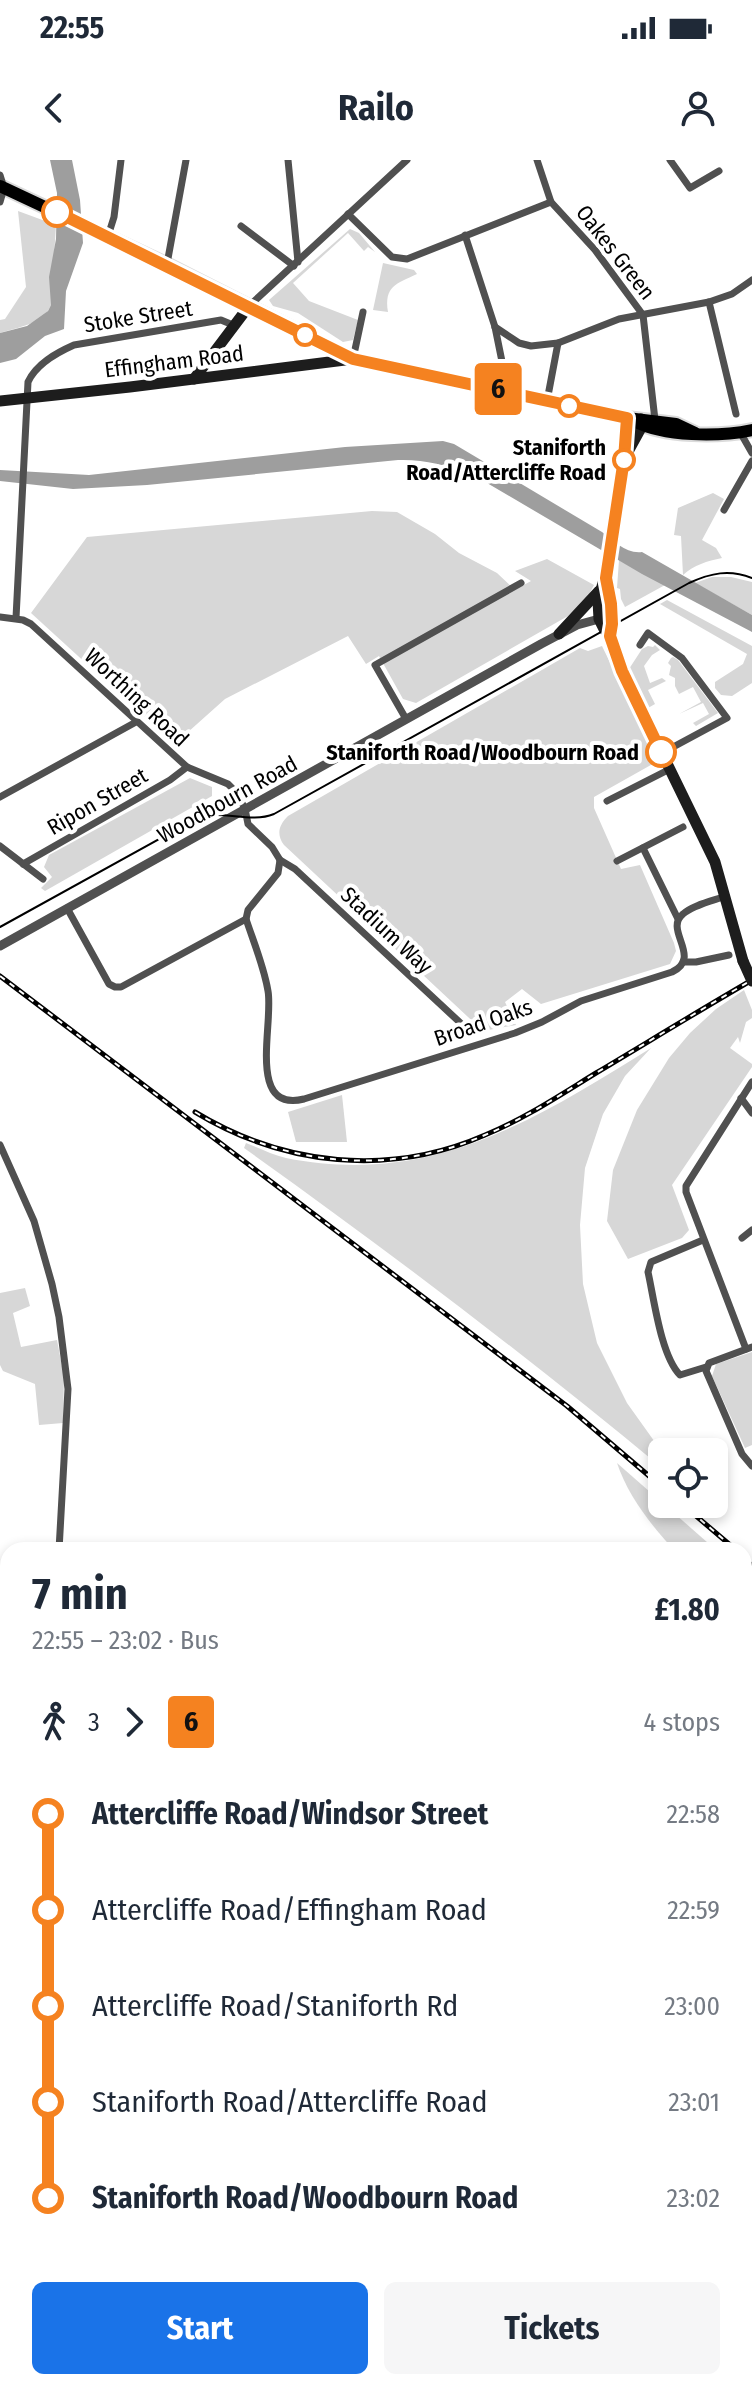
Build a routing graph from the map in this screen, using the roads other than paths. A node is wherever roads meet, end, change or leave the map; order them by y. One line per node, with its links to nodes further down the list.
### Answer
1 (121, 160): 14 (street)
2 (186, 160): 15 (street)
3 (288, 160): 16 (street)
4 (407, 160): 11 (street)
5 (537, 160): 10 (street, Oakes Green)
6 (670, 160): 7 (street)
7 (719, 171)
8 (1, 183): 9 (street); 14 (main road)
9 (0, 202)
10 (551, 202): 13 (street); 21 (street, Oakes Green)
11 (348, 214): 13 (street); 16 (street)
12 (241, 226): 16 (street)
13 (465, 235): 23 (street)
14 (108, 236): 15 (main road)
15 (166, 264): 19 (main road)
16 (296, 264): 19 (street)
17 (752, 280): 18 (street)
18 (709, 302): 21 (street); 33 (street)
19 (249, 306): 22 (main road); 25 (main road)
20 (363, 312): 25 (street)
21 (643, 315): 24 (street); 35 (street, Oakes Green)
22 (233, 325): 26 (main road); 30 (street, Stoke Street)
23 (495, 327): 24 (street); 29 (street)
24 (558, 343): 32 (street)
25 (353, 359): 27 (main road, Effingham Road); 29 (main road)
26 (208, 360): 27 (main road); 28 (main road)
27 (222, 375): 28 (main road, Effingham Road)
28 (194, 379): 30 (main road, Effingham Road)
29 (508, 391): 32 (main road)
30 (27, 397): 31 (main road, Effingham Road); 46 (street)
31 (0, 401)
32 (547, 401): 34 (main road)
33 (736, 414)
34 (627, 418): 36 (main road); 40 (main road)
35 (655, 420): 36 (main road); 38 (main road)
36 (642, 422): 38 (main road); 40 (main road)
37 (746, 431): 38 (main road); 39 (street)
38 (695, 433)
39 (752, 453)
40 (624, 459): 44 (main road)
41 (752, 461): 42 (street)
42 (724, 510)
43 (521, 583): 51 (street)
44 (604, 586): 47 (main road); 48 (main road); 49 (main road)
45 (0, 617): 46 (street)
46 (16, 618): 52 (street, Worthing Road)
47 (599, 619): 48 (main road); 49 (street, Woodbourn Road)
48 (611, 630): 53 (main road)
49 (559, 634): 51 (street, Woodbourn Road)
50 (640, 645): 53 (street)
51 (406, 719): 58 (street, Woodbourn Road)
52 (136, 722): 54 (street, Worthing Road); 56 (street)
53 (662, 753): 55 (main road)
54 (187, 767): 58 (street, Worthing Road); 64 (street, Ripon Street)
55 (670, 769): 57 (street); 66 (main road)
56 (0, 797)
57 (607, 801)
58 (245, 809): 62 (street, Worthing Road); 67 (street, Woodbourn Road)
59 (683, 827): 61 (street)
60 (0, 846): 64 (street)
61 (643, 848): 63 (street); 69 (street)
62 (280, 860): 68 (street); 74 (street, Stadium Way)
63 (617, 861)
64 (23, 864): 65 (street)
65 (43, 879)
66 (726, 896): 69 (street); 73 (main road, bridge)
67 (67, 908): 68 (street); 70 (street, Woodbourn Road)
68 (246, 919): 72 (street, Broad Oaks)
69 (678, 919): 72 (street)
70 (0, 946)
71 (729, 955): 72 (street, Broad Oaks)
72 (683, 962)
73 (752, 981)
74 (468, 1030)
75 (752, 1082): 76 (street)
76 (741, 1098): 77 (street); 81 (street)
77 (752, 1113)
78 (0, 1145): 85 (street)
79 (752, 1230): 80 (street)
80 (742, 1238)
81 (703, 1240): 82 (street); 83 (street)
82 (749, 1348): 83 (street)
83 (706, 1367): 84 (street)
84 (752, 1466)
85 (59, 1542)

